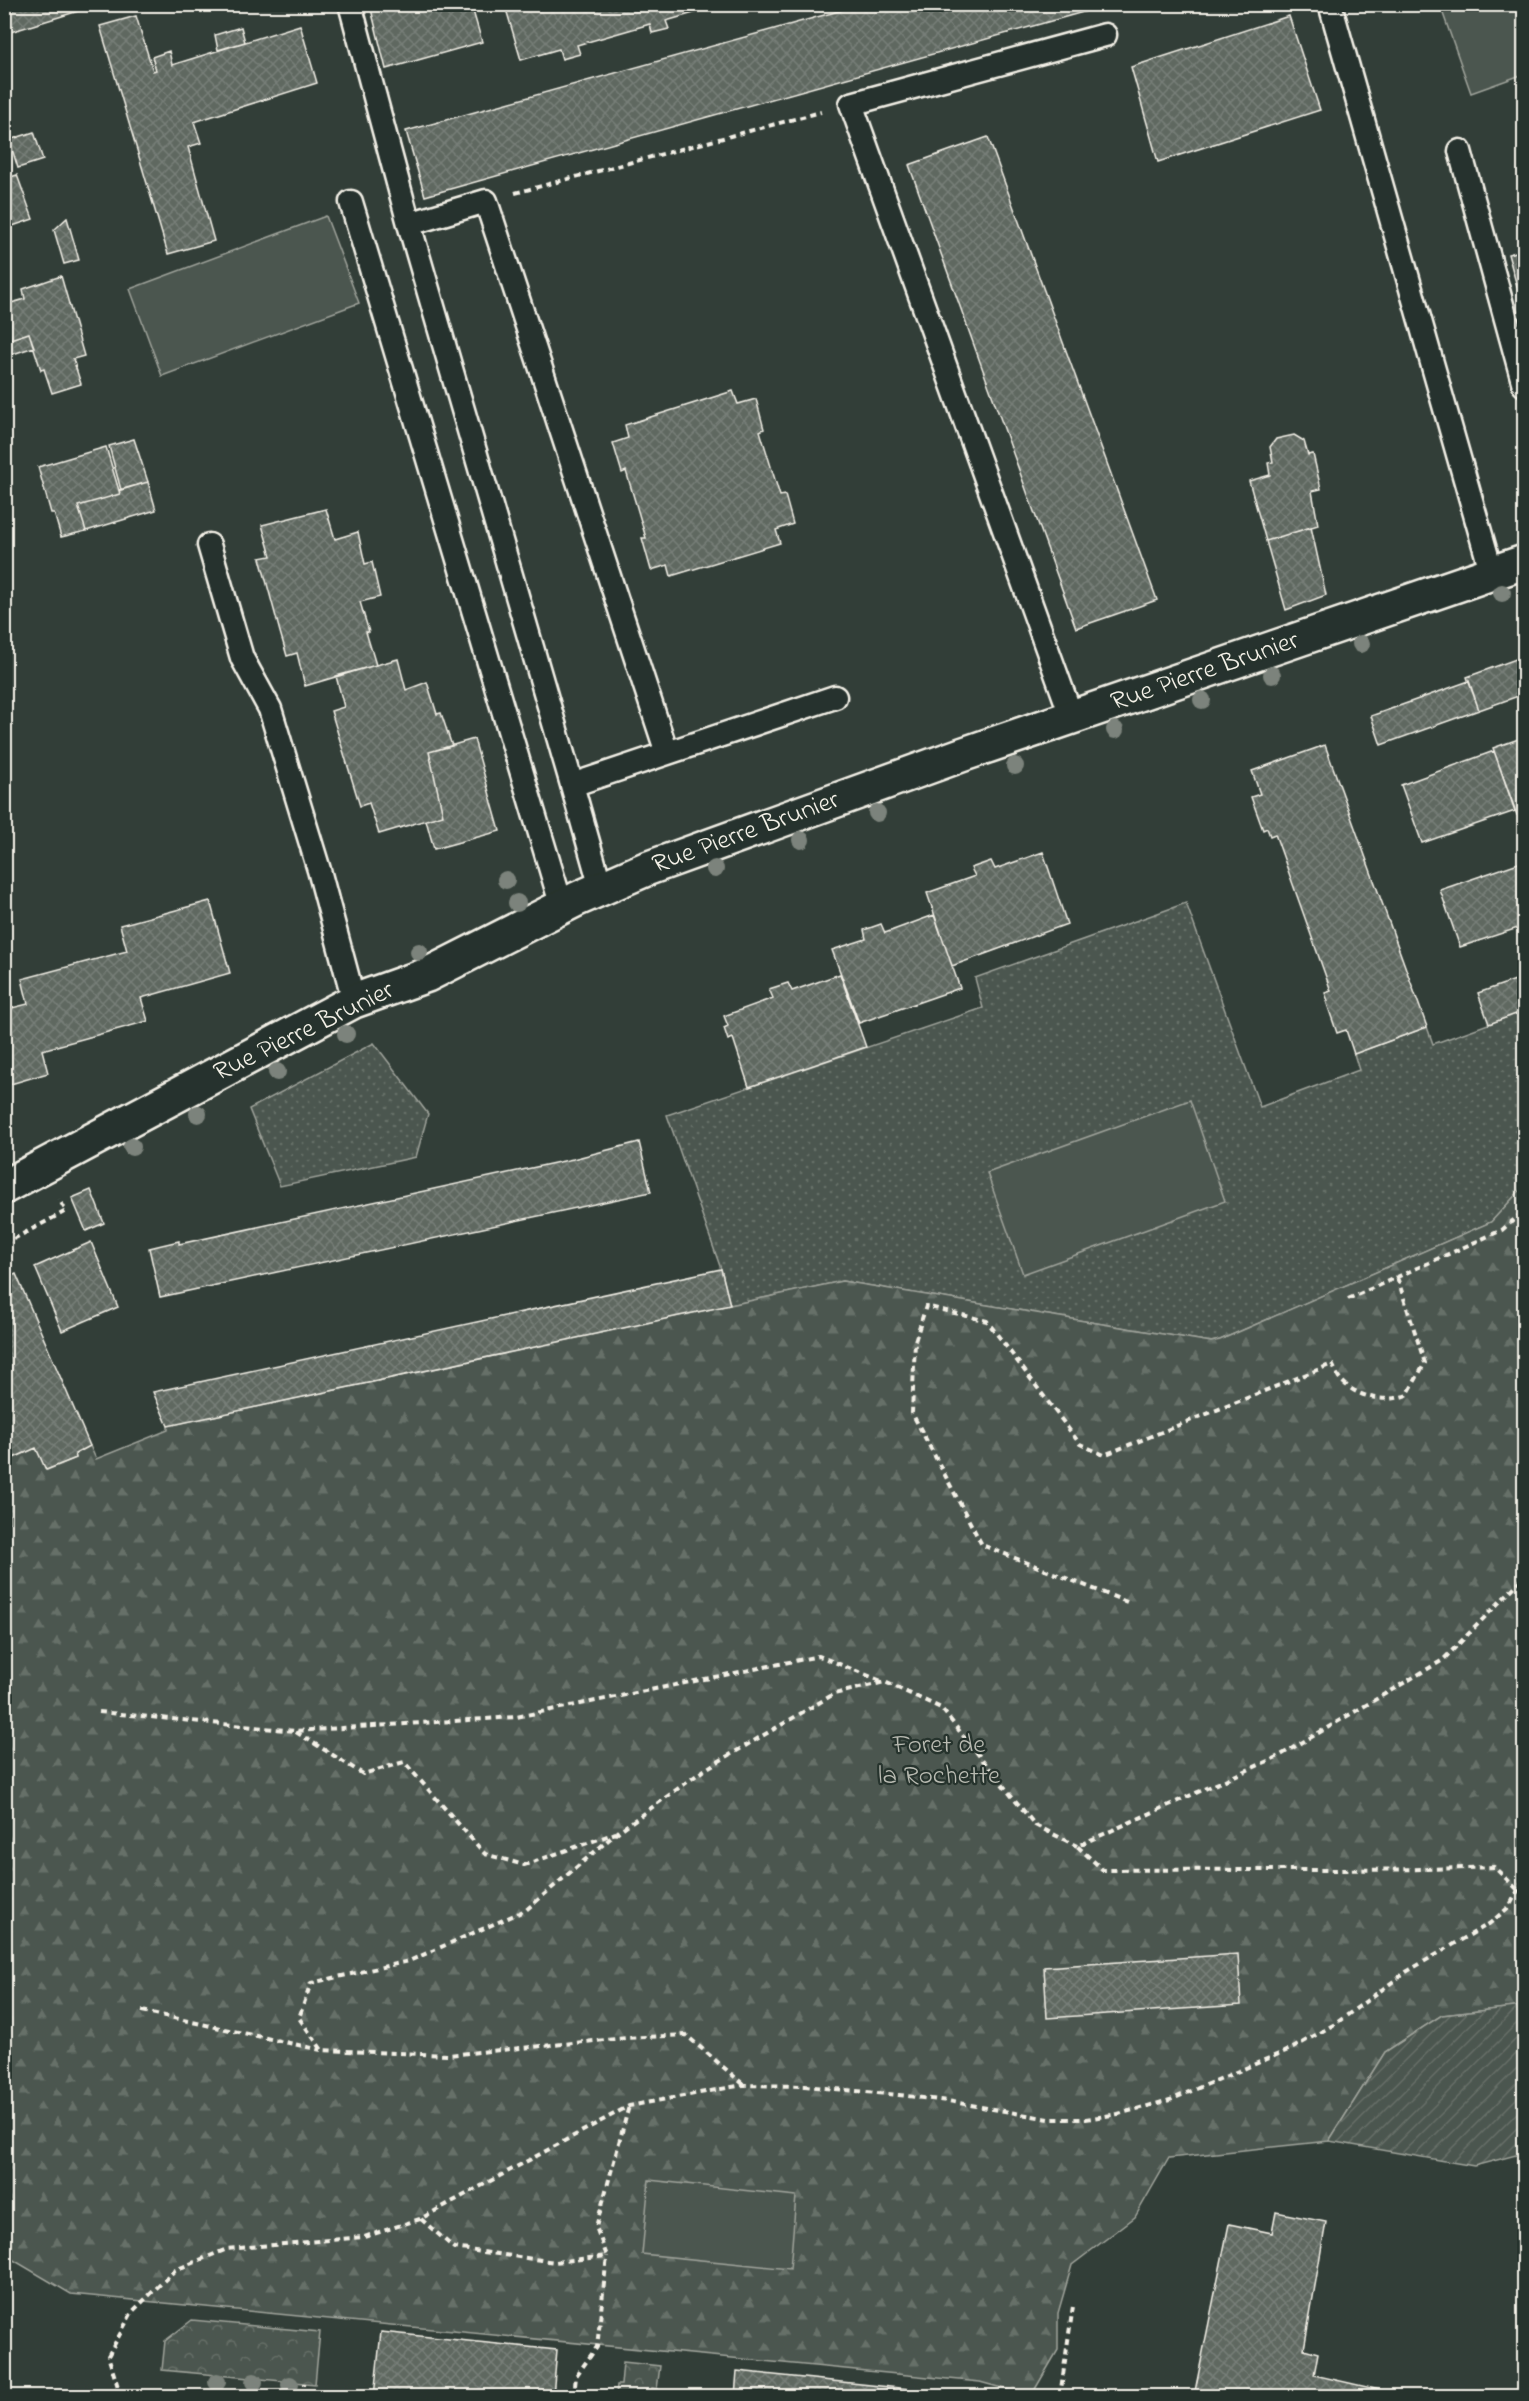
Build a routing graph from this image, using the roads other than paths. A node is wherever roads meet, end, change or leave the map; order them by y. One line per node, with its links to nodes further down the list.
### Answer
1 (350, 4): 6 (lane)
2 (1330, 4): 10 (lane)
3 (1105, 35): 12 (lane)
4 (1460, 151): 7 (lane)
5 (351, 202): 16 (lane)
6 (409, 224): 13 (lane); 14 (lane)
7 (1524, 385)
8 (209, 545): 17 (lane)
9 (1524, 562): 10 (street, Rue Pierre Brunier)
10 (1492, 574): 12 (street, Rue Pierre Brunier)
11 (835, 697): 13 (lane)
12 (1072, 718): 15 (street, Rue Pierre Brunier)
13 (667, 753): 14 (lane)
14 (572, 785): 15 (lane)
15 (601, 888): 16 (street, Rue Pierre Brunier)
16 (562, 907): 17 (street, Rue Pierre Brunier)
17 (354, 1001): 18 (street, Rue Pierre Brunier)
18 (4, 1187)

